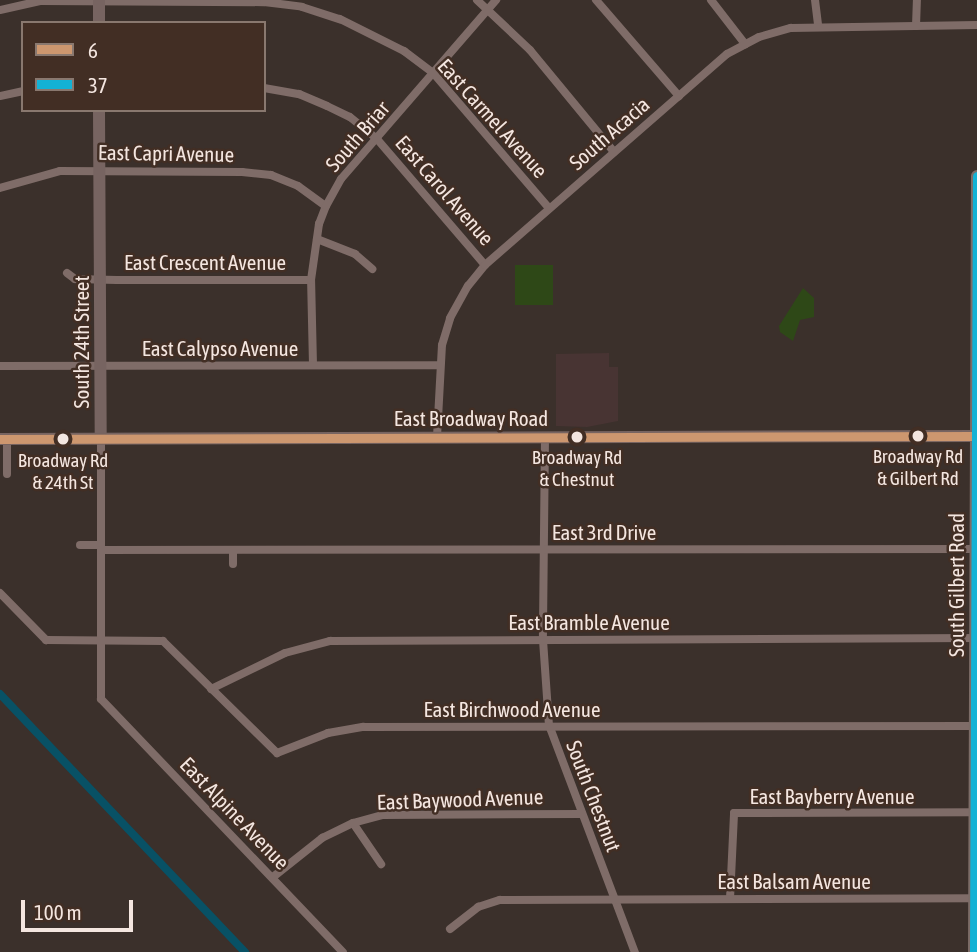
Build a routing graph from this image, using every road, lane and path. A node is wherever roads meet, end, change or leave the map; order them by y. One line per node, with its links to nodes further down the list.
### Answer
1 (99, 0): 9 (street, East Carmel Avenue); 10 (main road); 15 (street, East Carmel Avenue)
2 (477, 0): 8 (street)
3 (496, 0): 8 (street, South Briar)
4 (596, 0): 19 (street)
5 (711, 0): 14 (street)
6 (815, 0): 12 (street)
7 (917, 0): 13 (street)
8 (489, 8): 15 (street, South Briar); 22 (street)
9 (0, 10)
10 (99, 21)
11 (977, 25): 13 (street, South Acacia)
12 (818, 26): 13 (street, South Acacia); 14 (street, South Acacia)
13 (916, 26)
14 (745, 44): 19 (street, South Acacia)
15 (434, 74): 21 (street, South Briar); 28 (street, East Carmel Avenue)
16 (266, 88): 21 (street, East Carol Avenue)
17 (21, 91): 18 (street)
18 (0, 96)
19 (679, 96): 22 (street, South Acacia)
20 (99, 112): 23 (main road, South 24th Street)
21 (377, 139): 27 (street, South Briar); 31 (street, East Carol Avenue)
22 (614, 152): 28 (street, South Acacia)
23 (98, 169): 25 (street, East Capri Avenue); 27 (street, East Capri Avenue); 34 (main road, South 24th Street)
24 (977, 176): 26 (main road, South Gilbert Road)
25 (0, 188)
26 (977, 190): 30 (main road, South Gilbert Road)
27 (326, 206): 29 (street, South Briar)
28 (549, 208): 31 (street, South Acacia)
29 (317, 239): 32 (street); 35 (street, South Briar)
30 (976, 247): 40 (main road, South Gilbert Road)
31 (485, 265): 37 (street, South Acacia)
32 (372, 269)
33 (67, 273): 34 (street, East Crescent Avenue)
34 (100, 279): 35 (street, East Crescent Avenue); 39 (main road, South 24th Street)
35 (311, 279): 36 (street, South Briar)
36 (313, 365): 37 (street, East Calypso Avenue); 39 (street, East Calypso Avenue)
37 (440, 365): 41 (street, South Acacia)
38 (0, 366): 39 (street, East Calypso Avenue)
39 (99, 366): 42 (main road, South 24th Street)
40 (976, 436): 43 (main road, East Broadway Road); 48 (main road, South Gilbert Road)
41 (437, 437): 42 (main road, East Broadway Road); 43 (main road, East Broadway Road)
42 (101, 438): 44 (main road, East Broadway Road); 47 (street, South 24th Street)
43 (545, 438): 49 (street, South Chestnut)
44 (4, 439): 45 (street, East Broadway Road)
45 (7, 474)
46 (80, 545): 47 (street, East 3rd Drive)
47 (101, 548): 50 (street, East 3rd Drive); 54 (street, South 24th Street)
48 (975, 549): 49 (street, East 3rd Drive); 53 (main road, South Gilbert Road)
49 (544, 550): 50 (street, East 3rd Drive); 55 (street, South Chestnut)
50 (233, 551): 51 (street)
51 (233, 564)
52 (0, 593): 54 (street)
53 (976, 638): 55 (street, East Bramble Avenue); 59 (main road, South Gilbert Road)
54 (100, 639): 56 (street, East Birchwood Avenue); 57 (street, South 24th Street)
55 (543, 640): 56 (street, East Bramble Avenue); 58 (street, South Chestnut)
56 (211, 689): 58 (street, East Birchwood Avenue)
57 (101, 699): 64 (street, East Alpine Avenue)
58 (549, 725): 59 (street, East Birchwood Avenue); 61 (street, South Chestnut)
59 (975, 726): 60 (main road, South Gilbert Road)
60 (974, 812): 65 (main road, South Gilbert Road); 67 (street, East Bayberry Avenue)
61 (582, 814): 62 (street, East Baywood Avenue); 66 (street, South Chestnut)
62 (353, 823): 63 (street); 64 (street, East Baywood Avenue)
63 (381, 863)
64 (273, 877): 69 (street, East Alpine Avenue)
65 (974, 898): 67 (street, East Balsam Avenue); 71 (main road, South Gilbert Road)
66 (615, 899): 67 (street, East Balsam Avenue); 68 (street, East Balsam Avenue); 70 (street, South Chestnut)
67 (730, 899)
68 (450, 929)
69 (343, 952)
70 (635, 952)
71 (974, 952)

